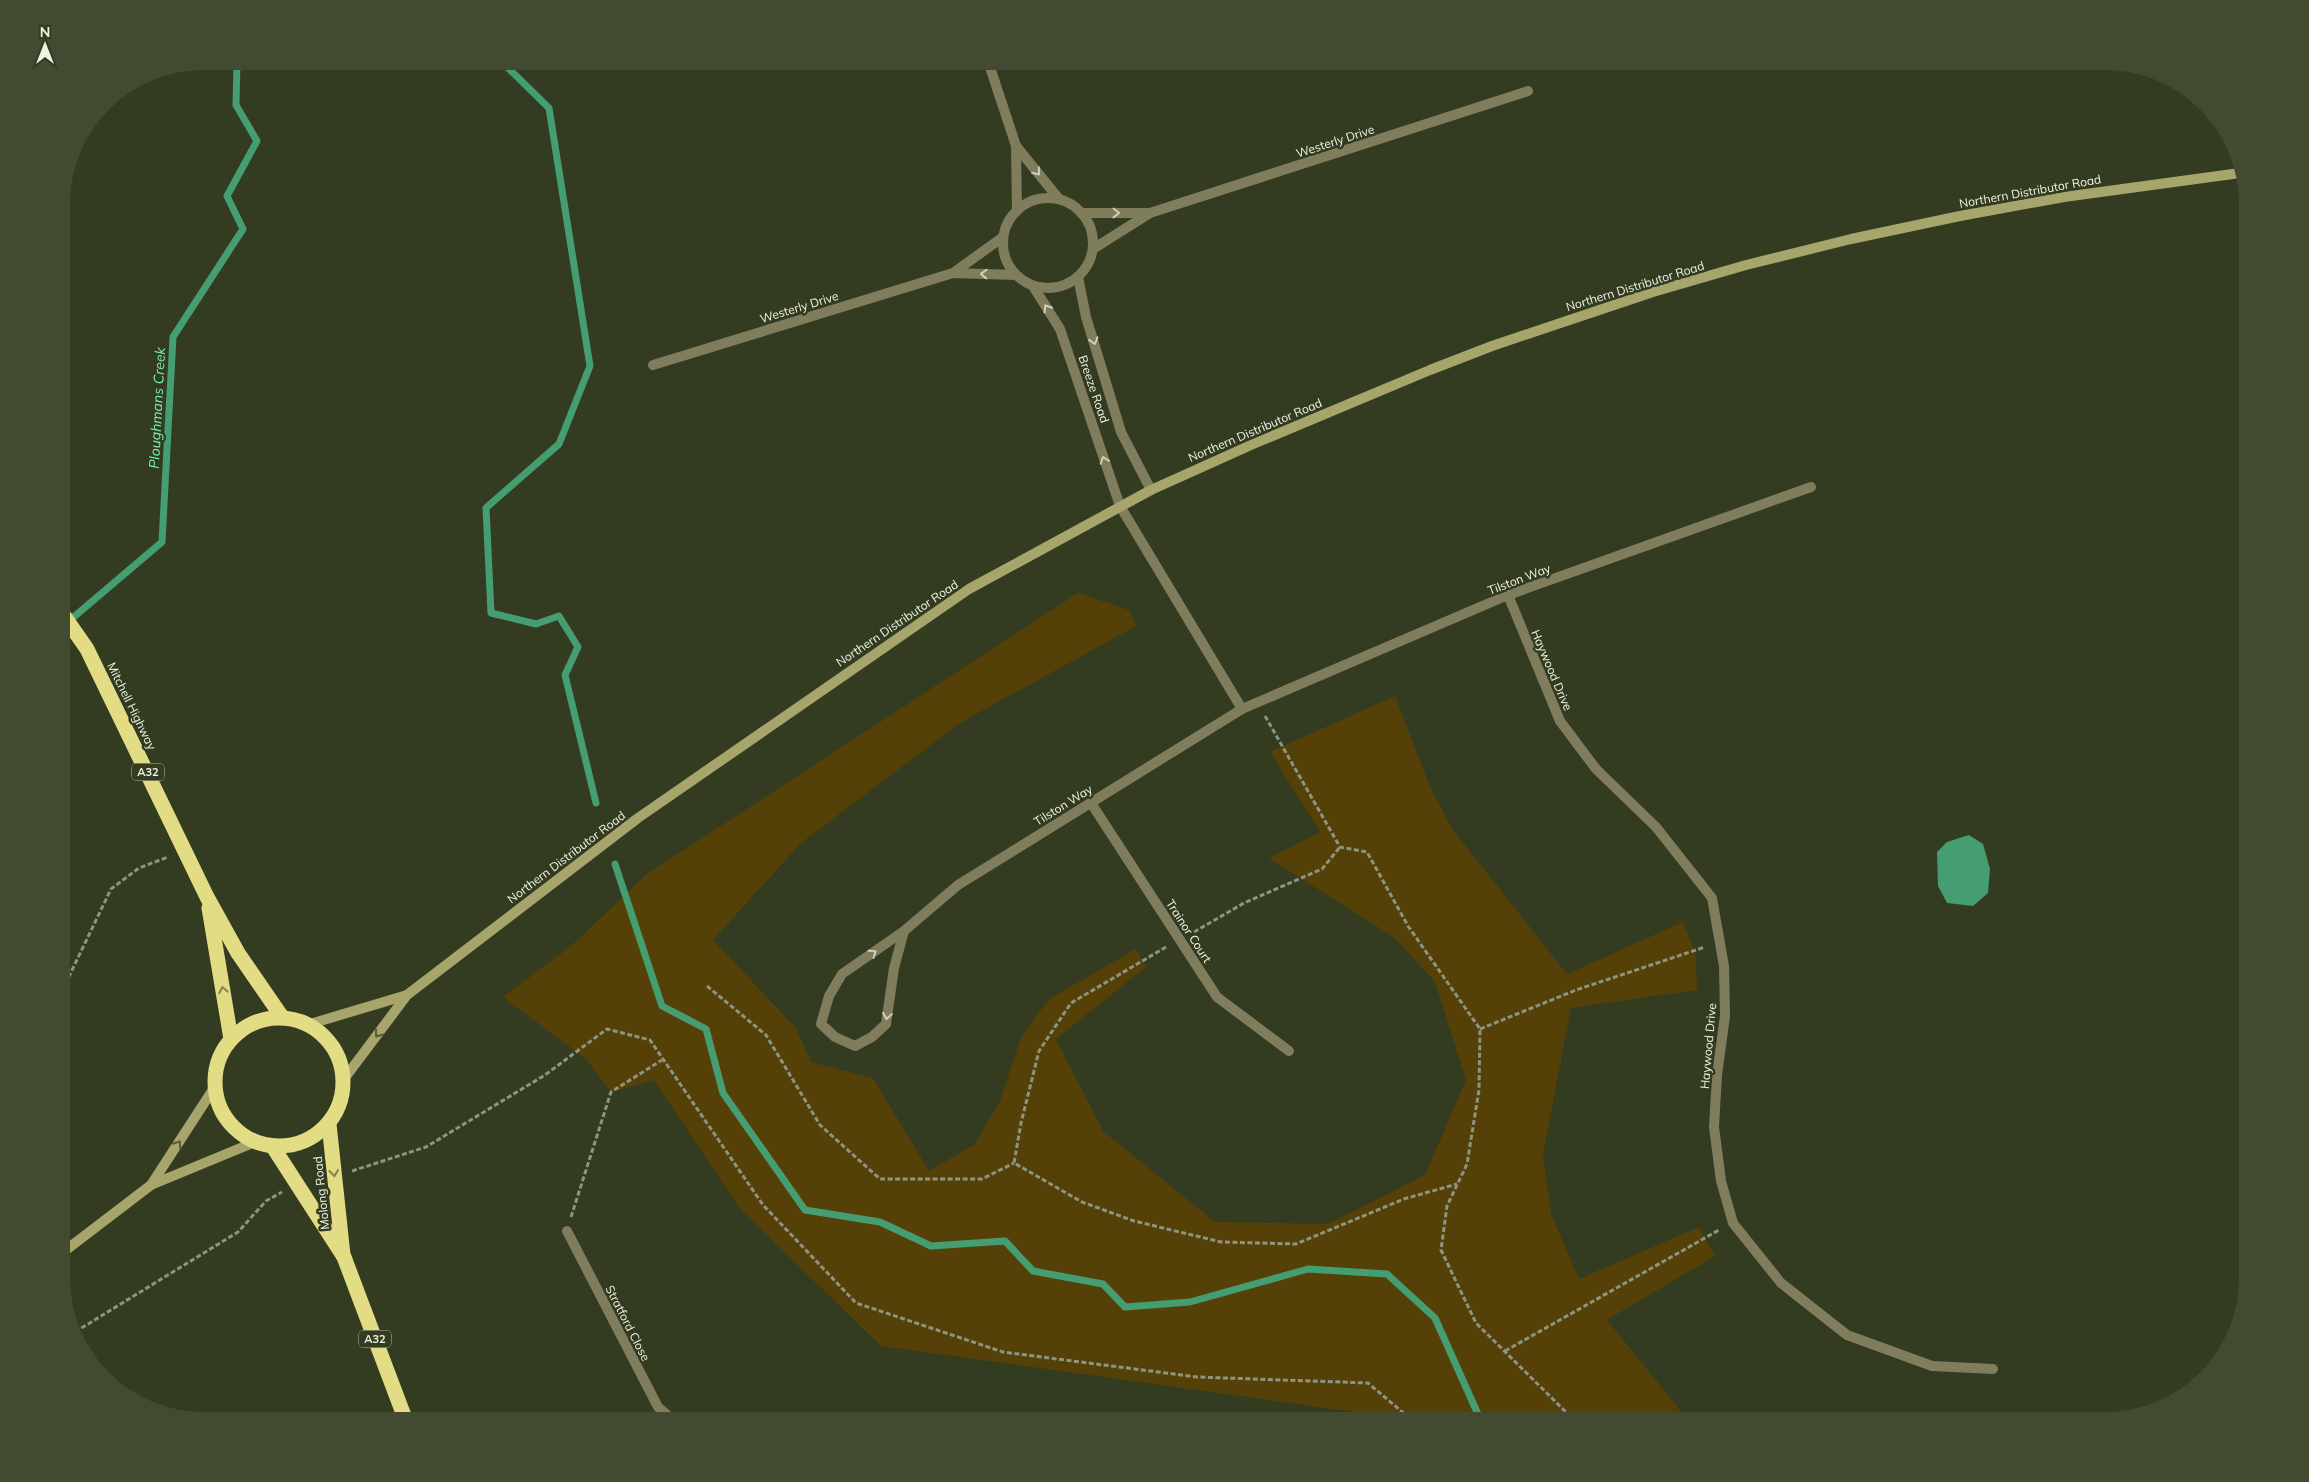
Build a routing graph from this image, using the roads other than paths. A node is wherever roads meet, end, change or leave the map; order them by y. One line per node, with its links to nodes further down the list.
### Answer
1 (991, 70): 3 (street)
2 (1528, 92): 8 (street, Westerly Drive)
3 (1016, 146): 5 (street, one-way to 5); 6 (street)
4 (2235, 174): 17 (main road, Northern Distributor Road)
5 (1059, 199): 6 (street); 7 (street)
6 (1017, 210): 9 (street)
7 (1081, 213): 8 (street, Westerly Drive, one-way to 8); 10 (street)
8 (1150, 214): 10 (street, Westerly Drive)
9 (1003, 237): 11 (street, Westerly Drive); 12 (street)
10 (1093, 249): 13 (street)
11 (953, 273): 12 (street, Westerly Drive, one-way to 11); 15 (street, Westerly Drive)
12 (1016, 275): 14 (street)
13 (1078, 277): 14 (street); 17 (street, Breeze Road, one-way to 17)
14 (1033, 286): 18 (street, Breeze Road, one-way to 14)
15 (652, 365)
16 (1811, 487): 19 (street, Tilston Way)
17 (1152, 490): 18 (main road, Northern Distributor Road)
18 (1120, 506): 21 (street); 25 (main road, Northern Distributor Road)
19 (1508, 595): 21 (street, Tilston Way); 39 (street, Haywood Drive)
20 (70, 625): 23 (highway, Mitchell Highway / A32)
21 (1242, 709): 22 (street, Tilston Way)
22 (1091, 803): 24 (street, Tilston Way); 29 (street, Trainor Court)
23 (207, 896): 26 (highway, Mitchell Highway / A32); 28 (highway, Mitchell Highway / A32, one-way to 23)
24 (904, 931): 24 (street, Tilston Way, one-way to 24)
25 (407, 994): 27 (main road, Northern Distributor Road); 30 (main road, Northern Distributor Road, one-way to 30)
26 (282, 1017): 27 (highway); 28 (highway)
27 (310, 1024): 30 (highway)
28 (231, 1038): 31 (highway)
29 (1290, 1051)
30 (344, 1079): 32 (highway)
31 (214, 1088): 33 (highway); 35 (main road, one-way to 31)
32 (329, 1124): 34 (highway); 38 (highway, Molong Road / A32, one-way to 38)
33 (255, 1142): 34 (highway); 35 (main road)
34 (273, 1147): 38 (highway, Molong Road / A32)
35 (151, 1185): 37 (main road)
36 (567, 1231): 41 (street, Stratford Close)
37 (70, 1247)
38 (344, 1257): 40 (highway, Molong Road / A32)
39 (1993, 1369)
40 (403, 1412)
41 (664, 1412)

